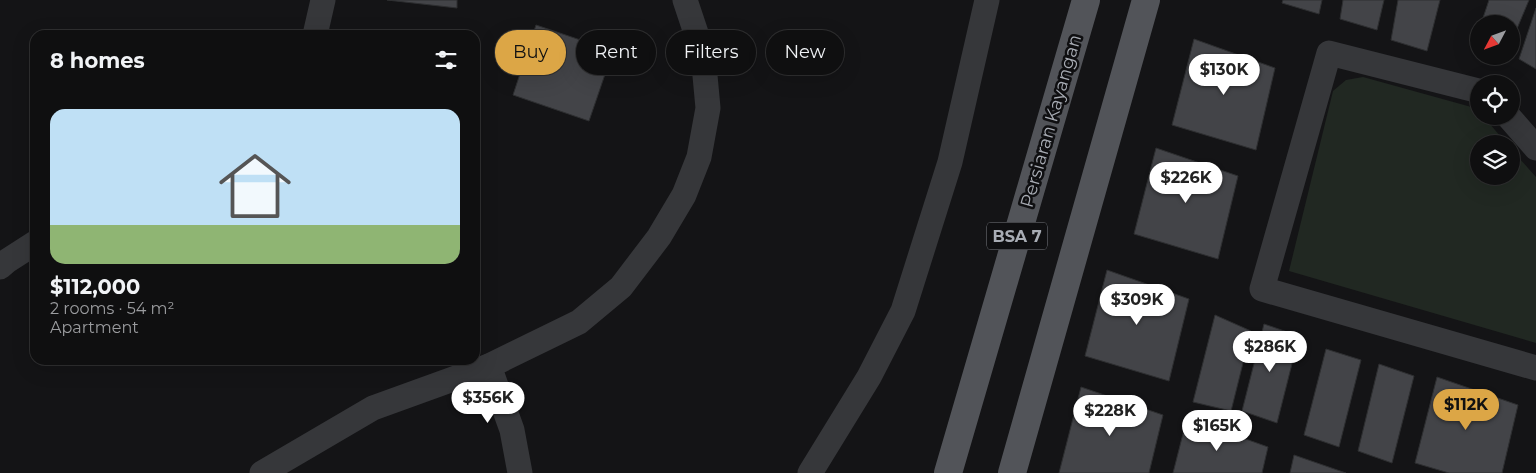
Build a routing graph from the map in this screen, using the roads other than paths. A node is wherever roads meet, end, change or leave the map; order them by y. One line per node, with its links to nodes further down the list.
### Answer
1 (323, 0): 6 (street)
2 (685, 0): 12 (street)
3 (987, 0): 16 (street)
4 (1086, 0): 17 (main road, Persiaran Kayangan / BSA 7)
5 (1146, 0): 18 (main road)
6 (316, 30)
7 (1470, 89): 13 (street)
8 (1516, 125): 9 (street)
9 (1536, 148)
10 (30, 246): 11 (street)
11 (0, 267)
12 (489, 366): 14 (street); 15 (street)
13 (1536, 368)
14 (262, 473)
15 (520, 473)
16 (810, 473)
17 (948, 473)
18 (1012, 473)

